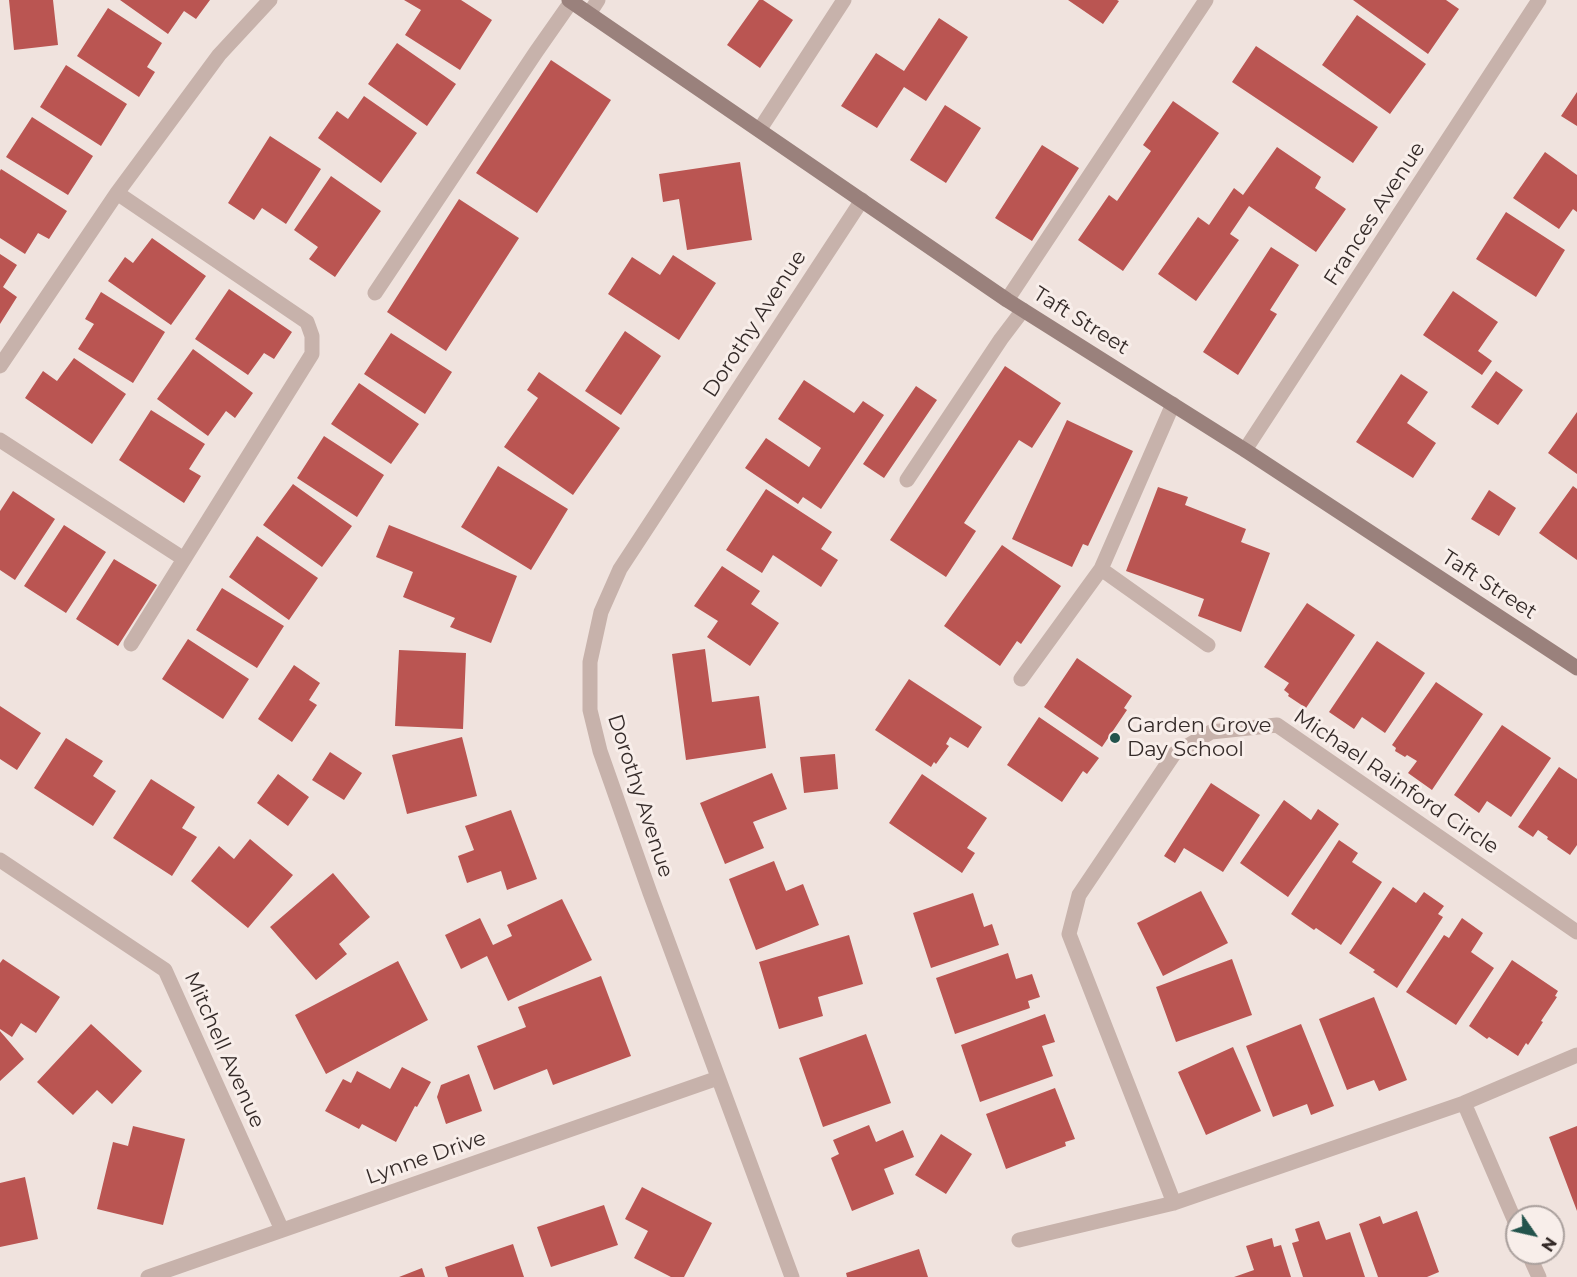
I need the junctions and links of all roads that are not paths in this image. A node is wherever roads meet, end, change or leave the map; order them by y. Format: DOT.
graph roads {
  1 [pos="270,0"];
  2 [pos="598,0"];
  3 [pos="844,0"];
  4 [pos="1206,0"];
  5 [pos="1539,0"];
  6 [pos="570,1"];
  7 [pos="589,14"];
  8 [pos="760,129"];
  9 [pos="117,193"];
  10 [pos="862,200"];
  11 [pos="375,293"];
  12 [pos="1007,300"];
  13 [pos="1023,310"];
  14 [pos="0,366"];
  15 [pos="1173,404"];
  16 [pos="0,440"];
  17 [pos="1245,450"];
  18 [pos="907,480"];
  19 [pos="184,559"];
  20 [pos="1101,569"];
  21 [pos="131,644"];
  22 [pos="1208,645"];
  23 [pos="1577,668"];
  24 [pos="1021,679"];
  25 [pos="0,860"];
  26 [pos="1577,932"];
  27 [pos="1577,1055"];
  28 [pos="718,1077"];
  29 [pos="1464,1103"];
  30 [pos="1174,1203"];
  31 [pos="1508,1205"];
  32 [pos="282,1230"];
  33 [pos="1019,1240"];
  34 [pos="148,1277"];
  35 [pos="792,1277"];
  1 -- 9 [label="street"];
  2 -- 7 [label="street"];
  3 -- 8 [label="street"];
  4 -- 12 [label="street"];
  5 -- 17 [label="street, Frances Avenue"];
  6 -- 7 [label="street, Taft Street"];
  6 -- 11 [label="street"];
  7 -- 8 [label="street, Taft Street"];
  8 -- 10 [label="street, Taft Street"];
  9 -- 14 [label="street"];
  9 -- 19 [label="street"];
  10 -- 12 [label="street, Taft Street"];
  10 -- 28 [label="street, Dorothy Avenue"];
  12 -- 13 [label="street, Taft Street"];
  13 -- 15 [label="street, Taft Street"];
  13 -- 18 [label="street"];
  15 -- 17 [label="street, Taft Street"];
  15 -- 20 [label="street"];
  16 -- 19 [label="street"];
  17 -- 23 [label="street, Taft Street"];
  19 -- 21 [label="street"];
  20 -- 22 [label="street"];
  20 -- 24 [label="street"];
  25 -- 32 [label="street, Mitchell Avenue"];
  26 -- 30 [label="street, Michael Rainford Circle"];
  27 -- 29 [label="street"];
  28 -- 32 [label="street, Lynne Drive"];
  28 -- 35 [label="street, Dorothy Avenue"];
  29 -- 30 [label="street"];
  29 -- 31 [label="street"];
  30 -- 33 [label="street"];
  32 -- 34 [label="street, Lynne Drive"];
}
